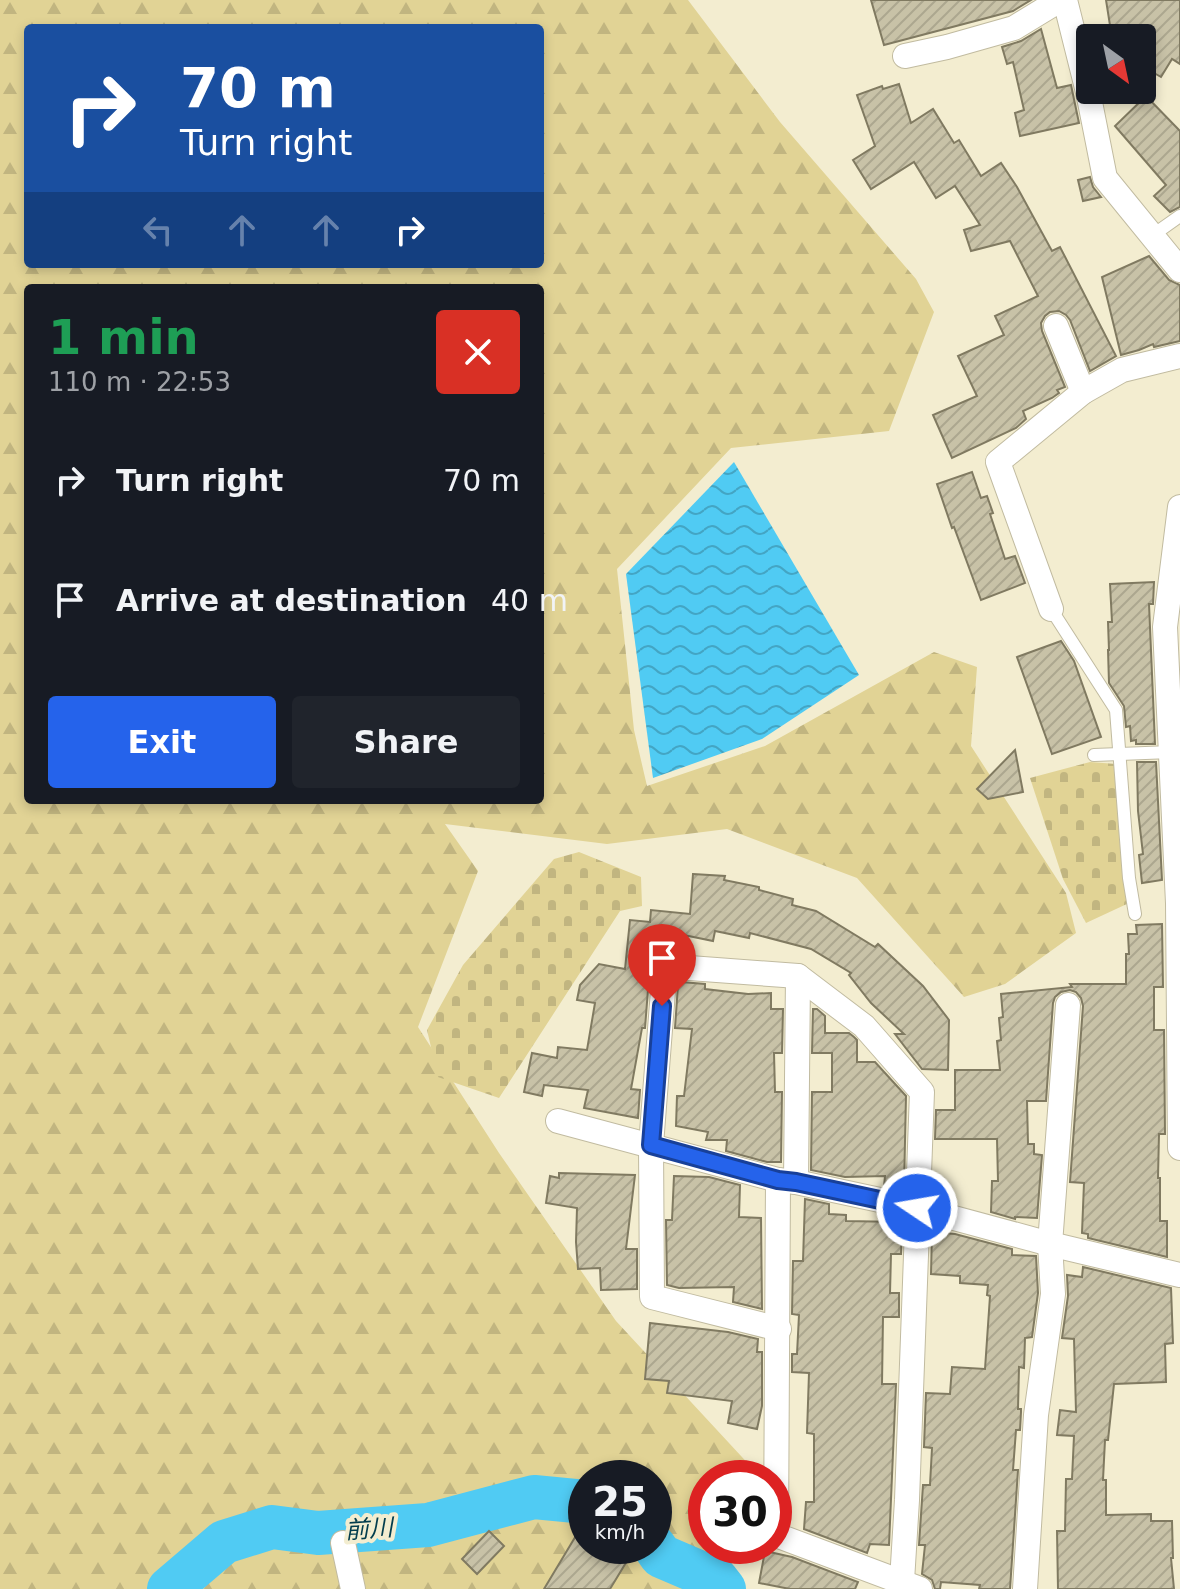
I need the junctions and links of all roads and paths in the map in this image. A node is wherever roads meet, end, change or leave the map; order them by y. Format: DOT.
graph roads {
  1 [pos="1062,0"];
  2 [pos="905,56"];
  3 [pos="1180,216"];
  4 [pos="1153,235"];
  5 [pos="1180,270"];
  6 [pos="1056,326"];
  7 [pos="1180,356"];
  8 [pos="1083,392"];
  9 [pos="1180,507"];
  10 [pos="1051,609"];
  11 [pos="1171,752"];
  12 [pos="1094,755"];
  13 [pos="1119,755"];
  14 [pos="1178,844"];
  15 [pos="1135,914"];
  16 [pos="798,976"];
  17 [pos="1068,1005"];
  18 [pos="558,1121"];
  19 [pos="651,1145"];
  20 [pos="1180,1148"];
  21 [pos="787,1181"];
  22 [pos="917,1208"];
  23 [pos="1050,1244"];
  24 [pos="1180,1275"];
  25 [pos="779,1329"];
  26 [pos="343,1543"];
  27 [pos="911,1585"];
  28 [pos="353,1589"];
  29 [pos="1025,1589"];
  1 -- 2 [label="street"];
  1 -- 4 [label="street"];
  3 -- 4 [label="lane"];
  4 -- 5 [label="street"];
  6 -- 8 [label="street"];
  7 -- 8 [label="street"];
  8 -- 10 [label="street"];
  9 -- 11 [label="street"];
  10 -- 13 [label="lane"];
  11 -- 13 [label="lane"];
  11 -- 14 [label="street"];
  12 -- 13 [label="lane"];
  13 -- 15 [label="lane"];
  14 -- 20 [label="street"];
  16 -- 19 [label="street"];
  16 -- 21 [label="street"];
  16 -- 22 [label="street"];
  17 -- 23 [label="street"];
  18 -- 19 [label="street"];
  19 -- 21 [label="street"];
  19 -- 25 [label="street"];
  21 -- 22 [label="street"];
  21 -- 25 [label="street"];
  22 -- 23 [label="street"];
  22 -- 27 [label="street"];
  23 -- 24 [label="street"];
  23 -- 29 [label="street"];
  25 -- 27 [label="street"];
  26 -- 28 [label="street"];
}
